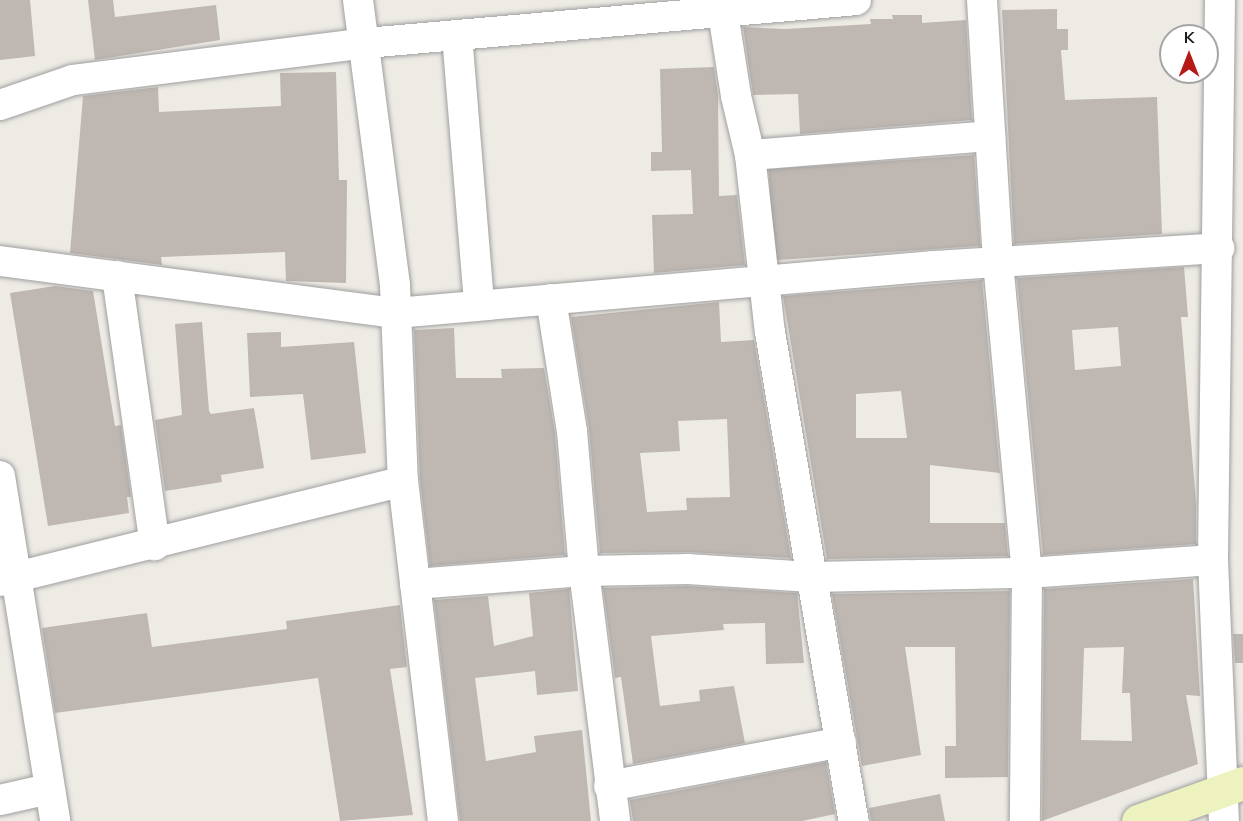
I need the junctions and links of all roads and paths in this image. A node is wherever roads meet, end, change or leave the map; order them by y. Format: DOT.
graph roads {
  1 [pos="357,0"];
  2 [pos="856,0"];
  3 [pos="982,0"];
  4 [pos="1220,0"];
  5 [pos="723,5"];
  6 [pos="457,34"];
  7 [pos="366,43"];
  8 [pos="0,105"];
  9 [pos="990,136"];
  10 [pos="750,155"];
  11 [pos="1218,248"];
  12 [pos="0,261"];
  13 [pos="998,262"];
  14 [pos="117,276"];
  15 [pos="762,282"];
  16 [pos="551,299"];
  17 [pos="479,305"];
  18 [pos="396,313"];
  19 [pos="0,476"];
  20 [pos="403,481"];
  21 [pos="155,544"];
  22 [pos="1213,560"];
  23 [pos="584,571"];
  24 [pos="1027,573"];
  25 [pos="811,577"];
  26 [pos="8,579"];
  27 [pos="415,584"];
  28 [pos="841,742"];
  29 [pos="609,786"];
  30 [pos="49,789"];
  31 [pos="1230,798"];
  32 [pos="0,800"];
  33 [pos="55,821"];
  34 [pos="443,821"];
  35 [pos="615,821"];
  36 [pos="854,821"];
  37 [pos="1025,821"];
  38 [pos="1138,821"];
  1 -- 7 [label="street"];
  2 -- 5 [label="street"];
  3 -- 9 [label="street"];
  4 -- 11 [label="street"];
  5 -- 6 [label="street"];
  5 -- 10 [label="street"];
  6 -- 7 [label="street"];
  6 -- 17 [label="street"];
  7 -- 8 [label="street"];
  7 -- 18 [label="street"];
  9 -- 10 [label="street"];
  9 -- 13 [label="street"];
  10 -- 15 [label="street"];
  11 -- 13 [label="street"];
  11 -- 22 [label="street"];
  12 -- 14 [label="street"];
  13 -- 15 [label="street"];
  13 -- 24 [label="street"];
  14 -- 18 [label="street"];
  14 -- 21 [label="street"];
  15 -- 16 [label="street"];
  15 -- 25 [label="street"];
  16 -- 17 [label="street"];
  16 -- 23 [label="street"];
  17 -- 18 [label="street"];
  18 -- 20 [label="street"];
  19 -- 26 [label="street"];
  20 -- 21 [label="street"];
  20 -- 27 [label="street"];
  21 -- 26 [label="street"];
  22 -- 24 [label="street"];
  22 -- 31 [label="street"];
  23 -- 25 [label="street"];
  23 -- 27 [label="street"];
  23 -- 29 [label="street"];
  24 -- 25 [label="street"];
  24 -- 37 [label="street"];
  25 -- 28 [label="street"];
  26 -- 30 [label="street"];
  27 -- 34 [label="street"];
  28 -- 29 [label="street"];
  28 -- 36 [label="street"];
  29 -- 35 [label="street"];
  30 -- 32 [label="street"];
  30 -- 33 [label="street"];
  31 -- 38 [label="street"];
}
